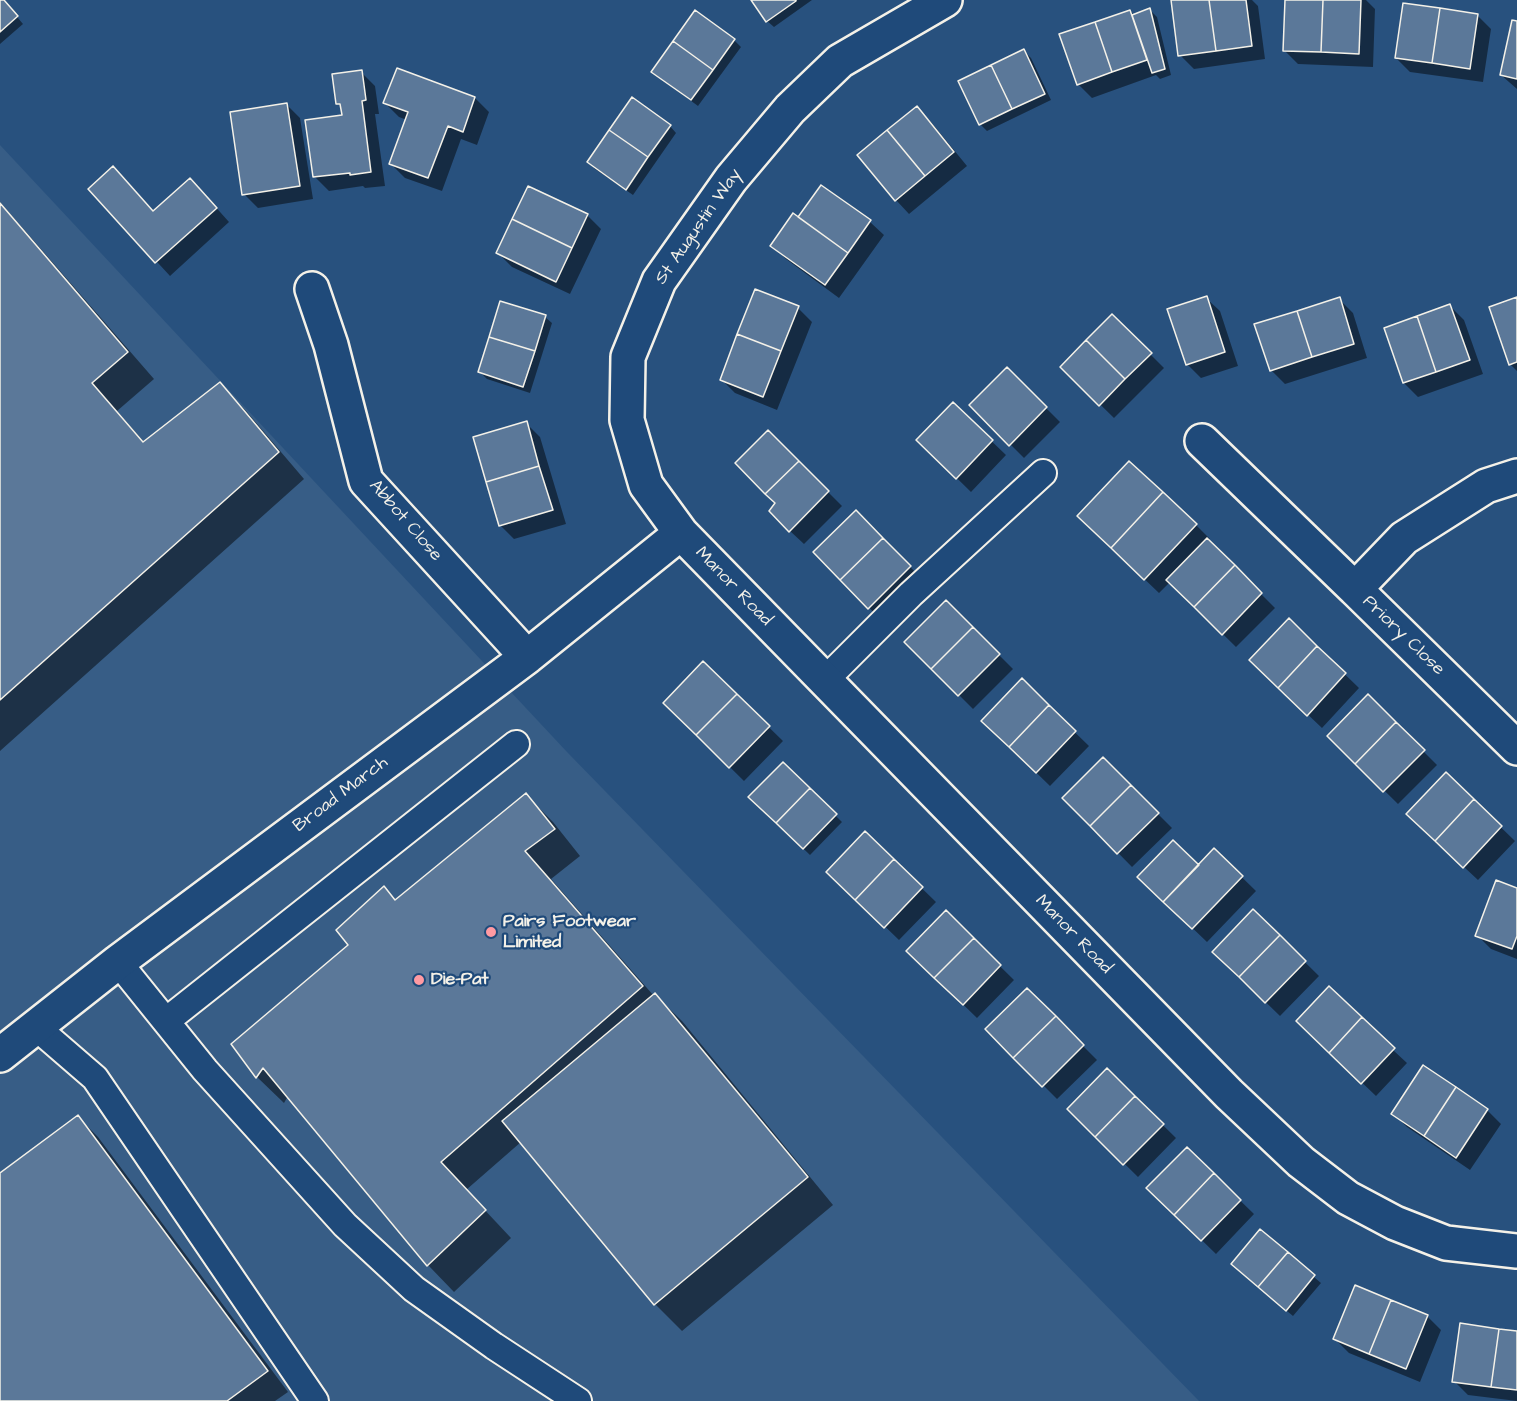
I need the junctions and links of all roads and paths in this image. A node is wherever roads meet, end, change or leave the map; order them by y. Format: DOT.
graph roads {
  1 [pos="945,0"];
  2 [pos="312,289"];
  3 [pos="1202,441"];
  4 [pos="1043,473"];
  5 [pos="1517,476"];
  6 [pos="681,533"];
  7 [pos="1355,589"];
  8 [pos="527,657"];
  9 [pos="824,681"];
  10 [pos="516,744"];
  11 [pos="1517,748"];
  12 [pos="118,962"];
  13 [pos="166,1021"];
  14 [pos="36,1027"];
  15 [pos="0,1055"];
  16 [pos="1517,1251"];
  17 [pos="315,1401"];
  18 [pos="578,1401"];
  1 -- 6 [label="street, St Augustin Way"];
  2 -- 8 [label="street, Abbot Close"];
  3 -- 7 [label="street"];
  4 -- 9 [label="lane"];
  5 -- 7 [label="street, Priory Close"];
  6 -- 8 [label="street, Broad March"];
  6 -- 9 [label="street, Manor Road"];
  7 -- 11 [label="street, Priory Close"];
  8 -- 12 [label="street, Broad March"];
  9 -- 16 [label="street, Manor Road"];
  10 -- 13 [label="lane"];
  12 -- 13 [label="lane"];
  12 -- 14 [label="street, Broad March"];
  13 -- 18 [label="lane"];
  14 -- 15 [label="street, Broad March"];
  14 -- 17 [label="lane"];
}
